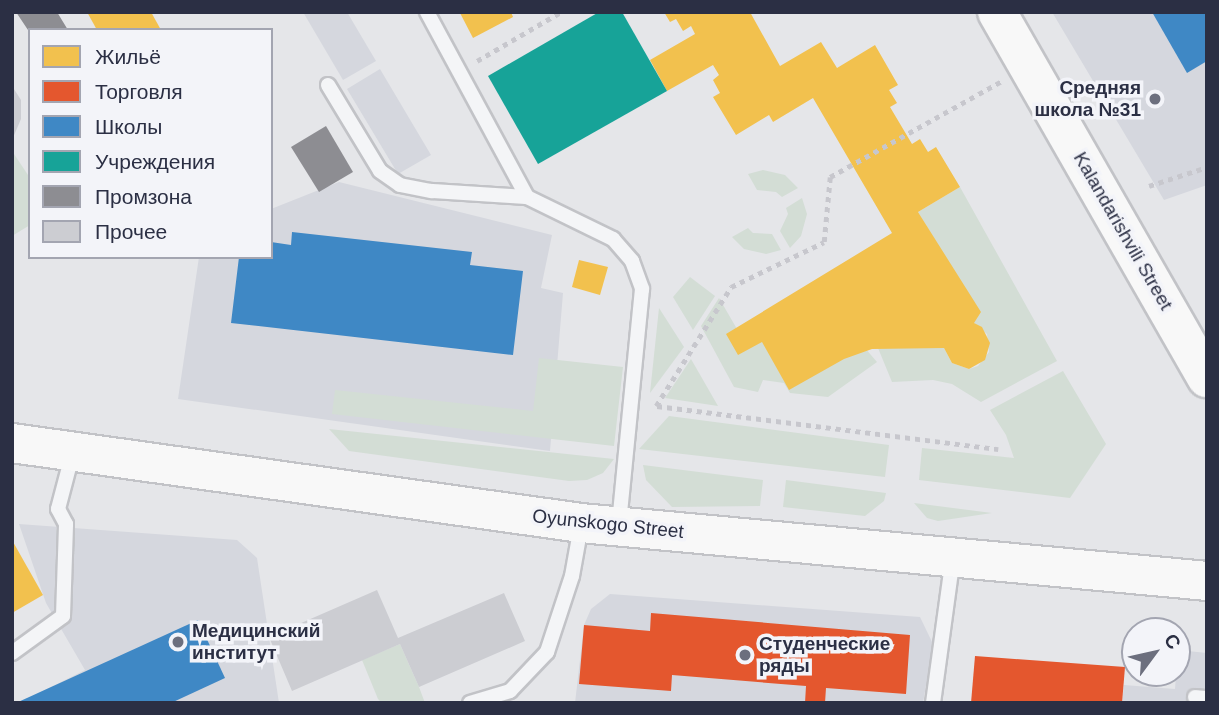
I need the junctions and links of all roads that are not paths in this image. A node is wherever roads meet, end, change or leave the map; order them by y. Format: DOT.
graph roads {
  1 [pos="427,12"];
  2 [pos="997,12"];
  3 [pos="328,85"];
  4 [pos="527,197"];
  5 [pos="1207,378"];
  6 [pos="12,443"];
  7 [pos="74,451"];
  8 [pos="600,525"];
  9 [pos="953,556"];
  10 [pos="1207,582"];
  11 [pos="12,653"];
  12 [pos="470,703"];
  13 [pos="933,703"];
  1 -- 4 [label="lane"];
  2 -- 5 [label="main road, Kalandarishvili Street"];
  3 -- 4 [label="lane"];
  4 -- 8 [label="lane"];
  6 -- 7 [label="main road, Oyunskogo Street"];
  7 -- 8 [label="main road, Oyunskogo Street"];
  7 -- 11 [label="lane"];
  8 -- 9 [label="main road, Oyunskogo Street"];
  8 -- 12 [label="lane"];
  9 -- 10 [label="main road, Oyunskogo Street"];
  9 -- 13 [label="lane"];
}
